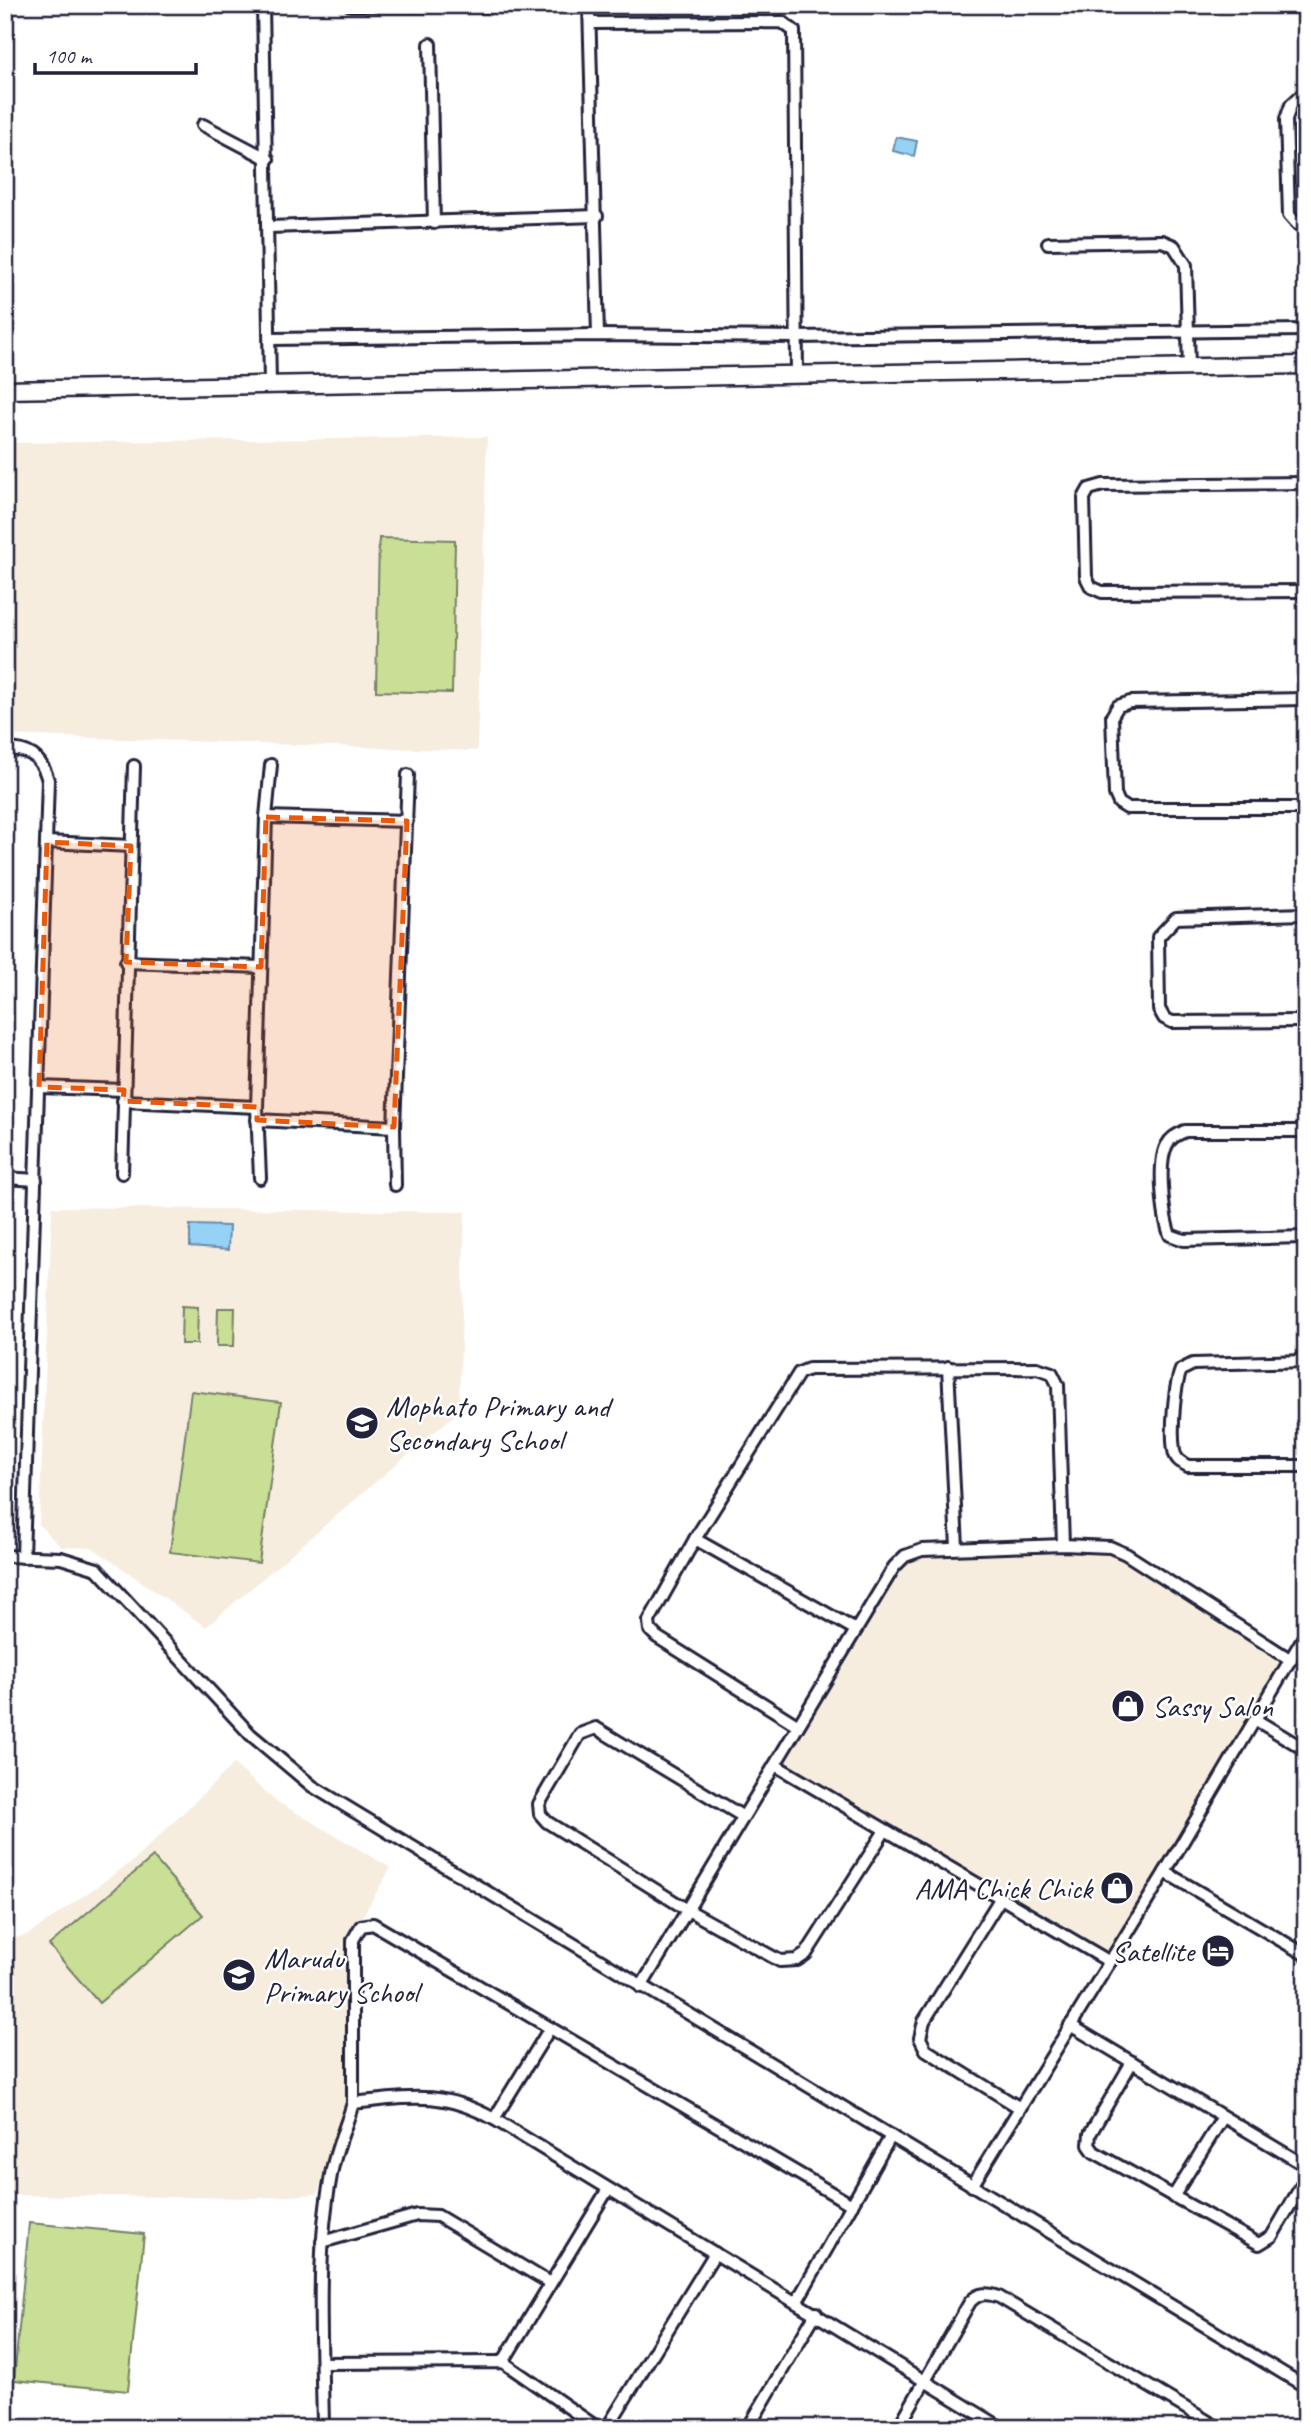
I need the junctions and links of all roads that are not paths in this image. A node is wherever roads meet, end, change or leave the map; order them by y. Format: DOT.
graph roads {
  1 [pos="263,5"];
  2 [pos="350,5"];
  3 [pos="589,6"];
  4 [pos="592,23"];
  5 [pos="430,44"];
  6 [pos="1306,91"];
  7 [pos="203,125"];
  8 [pos="268,159"];
  9 [pos="597,216"];
  10 [pos="434,223"];
  11 [pos="269,227"];
  12 [pos="1306,228"];
  13 [pos="1048,243"];
  14 [pos="1306,330"];
  15 [pos="1188,331"];
  16 [pos="598,335"];
  17 [pos="795,337"];
  18 [pos="270,339"];
  19 [pos="1306,365"];
  20 [pos="1189,368"];
  21 [pos="797,375"];
  22 [pos="270,384"];
  23 [pos="5,390"];
  24 [pos="1306,483"];
  25 [pos="1306,591"];
  26 [pos="1306,699"];
  27 [pos="5,749"];
  28 [pos="134,765"];
  29 [pos="271,765"];
  30 [pos="408,775"];
  31 [pos="1306,808"];
  32 [pos="266,817"];
  33 [pos="407,821"];
  34 [pos="47,842"];
  35 [pos="131,846"];
  36 [pos="1306,914"];
  37 [pos="126,962"];
  38 [pos="261,967"];
  39 [pos="1306,1021"];
  40 [pos="39,1087"];
  41 [pos="123,1095"];
  42 [pos="257,1107"];
  43 [pos="257,1120"];
  44 [pos="394,1127"];
  45 [pos="1306,1131"];
  46 [pos="122,1172"];
  47 [pos="5,1178"];
  48 [pos="260,1178"];
  49 [pos="36,1180"];
  50 [pos="396,1185"];
  51 [pos="1306,1237"];
  52 [pos="1306,1361"];
  53 [pos="947,1367"];
  54 [pos="1306,1466"];
  55 [pos="695,1539"];
  56 [pos="1063,1545"];
  57 [pos="957,1547"];
  58 [pos="5,1556"];
  59 [pos="23,1556"];
  60 [pos="856,1630"];
  61 [pos="1306,1633"];
  62 [pos="1291,1660"];
  63 [pos="1255,1720"];
  64 [pos="797,1726"];
  65 [pos="1306,1750"];
  66 [pos="775,1765"];
  67 [pos="742,1815"];
  68 [pos="884,1832"];
  69 [pos="1165,1872"];
  70 [pos="1000,1899"];
  71 [pos="686,1909"];
  72 [pos="1306,1955"];
  73 [pos="1110,1962"];
  74 [pos="641,1987"];
  75 [pos="1070,2025"];
  76 [pos="550,2028"];
  77 [pos="1132,2062"];
  78 [pos="353,2103"];
  79 [pos="1020,2108"];
  80 [pos="1223,2117"];
  81 [pos="494,2119"];
  82 [pos="891,2136"];
  83 [pos="1306,2166"];
  84 [pos="1306,2178"];
  85 [pos="972,2186"];
  86 [pos="608,2189"];
  87 [pos="1173,2197"];
  88 [pos="852,2205"];
  89 [pos="322,2242"];
  90 [pos="715,2253"];
  91 [pos="550,2283"];
  92 [pos="797,2301"];
  93 [pos="816,2313"];
  94 [pos="503,2362"];
  95 [pos="322,2363"];
  96 [pos="925,2380"];
  97 [pos="1306,2387"];
  98 [pos="323,2428"];
  99 [pos="598,2428"];
  100 [pos="607,2428"];
  101 [pos="748,2428"];
  102 [pos="898,2428"];
  103 [pos="1002,2428"];
  104 [pos="1219,2428"];
  1 -- 8 [label="street"];
  2 -- 3 [label="street"];
  3 -- 4 [label="street"];
  4 -- 9 [label="street"];
  4 -- 17 [label="street"];
  5 -- 10 [label="street"];
  6 -- 12 [label="street"];
  7 -- 8 [label="street"];
  8 -- 11 [label="street"];
  9 -- 10 [label="street"];
  9 -- 16 [label="street"];
  10 -- 11 [label="street"];
  11 -- 18 [label="street"];
  13 -- 15 [label="street"];
  14 -- 15 [label="street"];
  15 -- 17 [label="street"];
  15 -- 20 [label="street"];
  16 -- 17 [label="street"];
  16 -- 18 [label="street"];
  17 -- 21 [label="street"];
  18 -- 22 [label="street"];
  19 -- 20 [label="street"];
  20 -- 21 [label="street"];
  21 -- 22 [label="street"];
  22 -- 23 [label="street"];
  24 -- 25 [label="street"];
  26 -- 31 [label="street"];
  27 -- 34 [label="street"];
  28 -- 35 [label="street"];
  29 -- 32 [label="street"];
  30 -- 33 [label="street"];
  32 -- 33 [label="street"];
  32 -- 38 [label="street"];
  33 -- 44 [label="street"];
  34 -- 35 [label="street"];
  34 -- 40 [label="street"];
  35 -- 37 [label="street"];
  36 -- 39 [label="street"];
  37 -- 38 [label="street"];
  37 -- 41 [label="street"];
  38 -- 42 [label="street"];
  40 -- 41 [label="street"];
  40 -- 49 [label="street"];
  41 -- 42 [label="street"];
  41 -- 46 [label="street"];
  42 -- 43 [label="street"];
  43 -- 44 [label="street"];
  43 -- 48 [label="street"];
  44 -- 50 [label="street"];
  45 -- 51 [label="street"];
  47 -- 49 [label="street"];
  49 -- 59 [label="street"];
  52 -- 54 [label="street"];
  53 -- 55 [label="street"];
  53 -- 56 [label="street"];
  53 -- 57 [label="street"];
  55 -- 60 [label="street"];
  55 -- 64 [label="street"];
  56 -- 57 [label="street"];
  56 -- 62 [label="street"];
  57 -- 60 [label="street"];
  58 -- 59 [label="street"];
  59 -- 74 [label="street"];
  60 -- 64 [label="street"];
  61 -- 62 [label="street"];
  62 -- 63 [label="street"];
  63 -- 65 [label="street"];
  63 -- 69 [label="street"];
  64 -- 66 [label="street"];
  66 -- 67 [label="street"];
  66 -- 68 [label="street"];
  67 -- 71 [label="street"];
  67 -- 71 [label="street"];
  68 -- 70 [label="street"];
  68 -- 71 [label="street"];
  69 -- 72 [label="street"];
  69 -- 73 [label="street"];
  70 -- 73 [label="street"];
  70 -- 79 [label="street"];
  71 -- 74 [label="street"];
  73 -- 75 [label="street"];
  74 -- 82 [label="street"];
  75 -- 77 [label="street"];
  75 -- 79 [label="street"];
  76 -- 78 [label="street"];
  76 -- 81 [label="street"];
  76 -- 88 [label="street"];
  77 -- 80 [label="street"];
  77 -- 87 [label="street"];
  78 -- 81 [label="street"];
  78 -- 89 [label="street"];
  79 -- 85 [label="street"];
  80 -- 83 [label="street"];
  80 -- 87 [label="street"];
  81 -- 86 [label="street"];
  82 -- 85 [label="street"];
  82 -- 88 [label="street"];
  84 -- 87 [label="street"];
  85 -- 97 [label="street"];
  86 -- 90 [label="street"];
  86 -- 91 [label="street"];
  88 -- 92 [label="street"];
  89 -- 91 [label="street"];
  89 -- 95 [label="street"];
  90 -- 92 [label="street"];
  90 -- 100 [label="street"];
  91 -- 94 [label="street"];
  92 -- 93 [label="street"];
  93 -- 96 [label="street"];
  93 -- 101 [label="street"];
  94 -- 95 [label="street"];
  94 -- 99 [label="street"];
  95 -- 98 [label="street"];
  96 -- 102 [label="street"];
  96 -- 103 [label="street"];
  96 -- 104 [label="street"];
}
